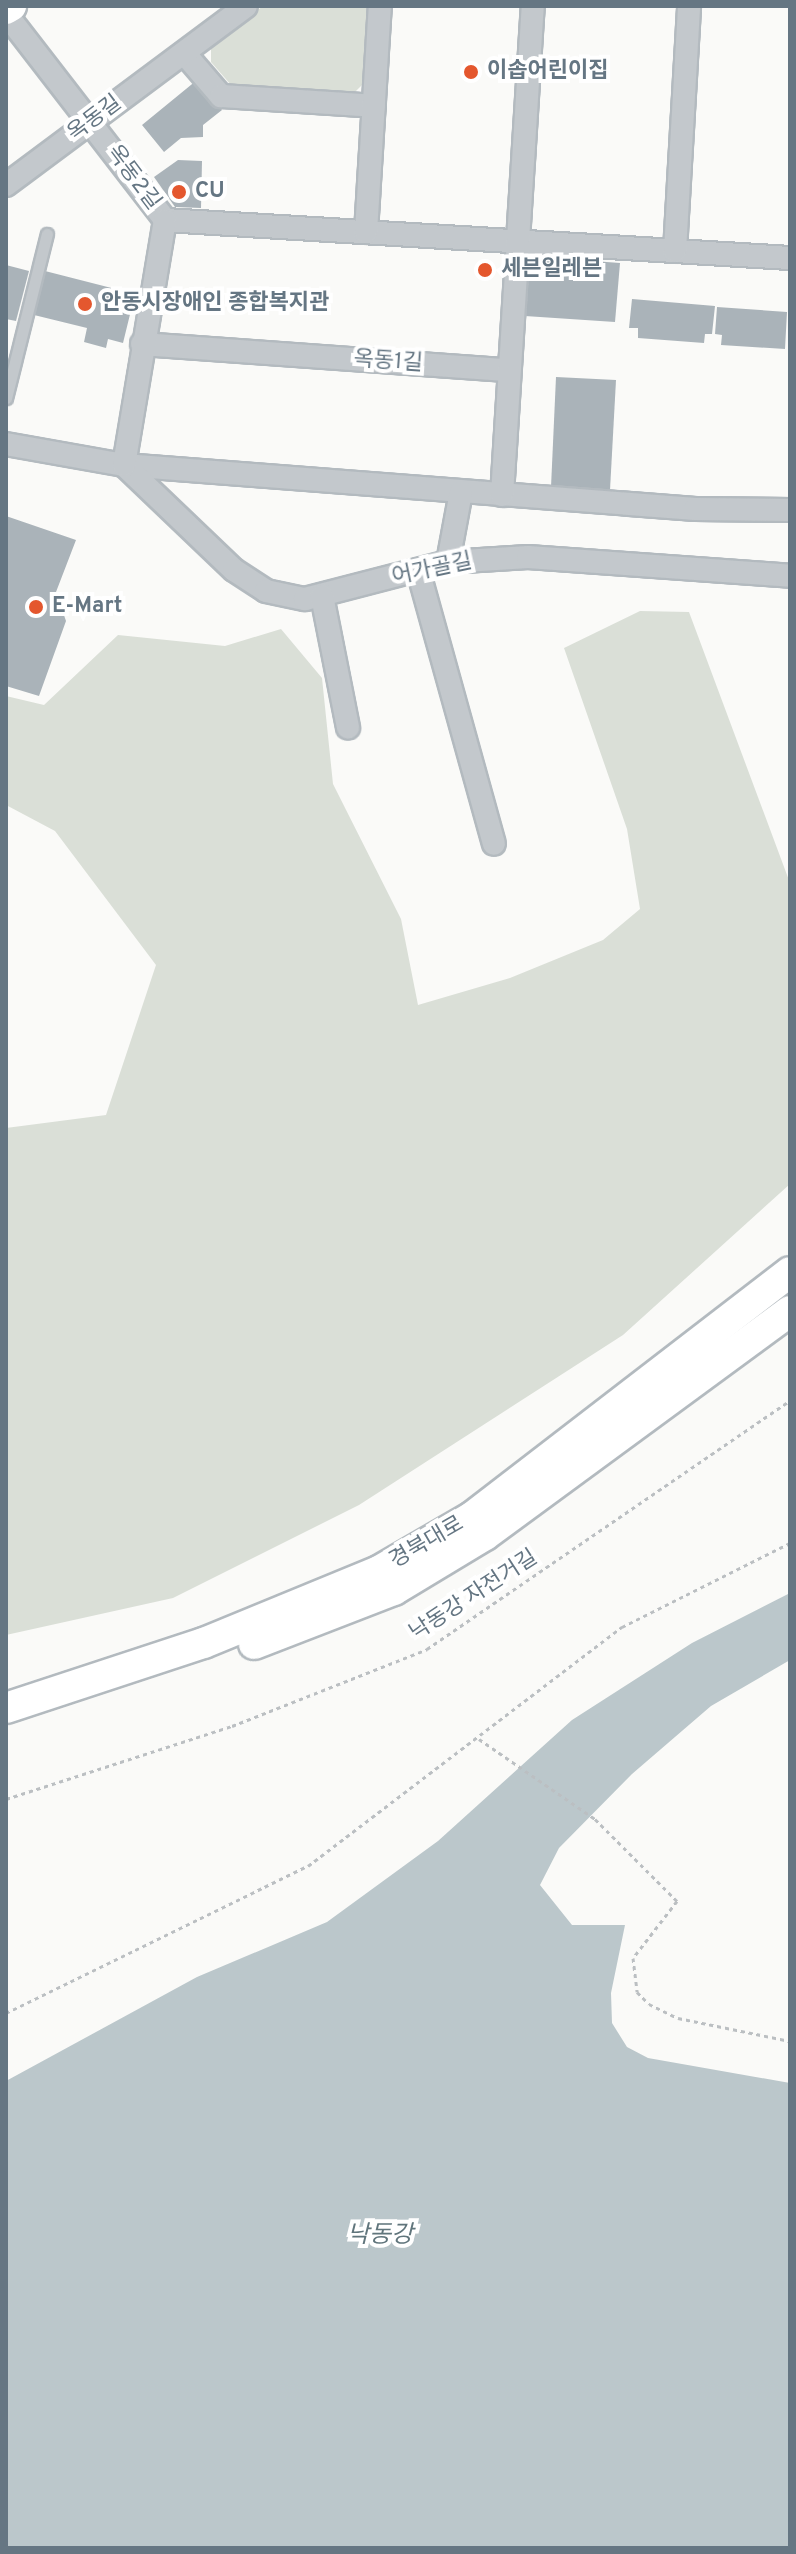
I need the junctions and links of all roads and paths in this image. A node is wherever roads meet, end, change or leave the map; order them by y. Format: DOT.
graph roads {
  1 [pos="246,6"];
  2 [pos="380,6"];
  3 [pos="533,6"];
  4 [pos="689,6"];
  5 [pos="8,10"];
  6 [pos="184,53"];
  7 [pos="374,106"];
  8 [pos="91,123"];
  9 [pos="6,185"];
  10 [pos="165,220"];
  11 [pos="366,232"];
  12 [pos="47,234"];
  13 [pos="518,242"];
  14 [pos="675,251"];
  15 [pos="790,258"];
  16 [pos="6,339"];
  17 [pos="20,343"];
  18 [pos="142,344"];
  19 [pos="509,370"];
  20 [pos="6,398"];
  21 [pos="6,444"];
  22 [pos="124,465"];
  23 [pos="461,492"];
  24 [pos="502,495"];
  25 [pos="790,510"];
  26 [pos="448,562"];
  27 [pos="418,570"];
  28 [pos="790,576"];
  29 [pos="322,596"];
  30 [pos="348,727"];
  31 [pos="494,844"];
  32 [pos="790,1272"];
  33 [pos="790,1311"];
  34 [pos="790,1400"];
  35 [pos="790,1543"];
  36 [pos="6,1708"];
  37 [pos="6,1728"];
  38 [pos="477,1738"];
  39 [pos="6,1799"];
  40 [pos="6,2013"];
  41 [pos="790,2041"];
  1 -- 6 [label="street, 옥동길"];
  2 -- 7 [label="street"];
  3 -- 13 [label="street"];
  4 -- 14 [label="street"];
  5 -- 8 [label="street, 옥동2길"];
  6 -- 7 [label="street"];
  6 -- 8 [label="street, 옥동길"];
  7 -- 11 [label="street"];
  8 -- 9 [label="street, 옥동길"];
  8 -- 10 [label="street, 옥동2길"];
  10 -- 11 [label="street, 옥동2길"];
  10 -- 18 [label="street"];
  11 -- 13 [label="street, 옥동2길"];
  12 -- 17 [label="lane"];
  13 -- 14 [label="street, 옥동2길"];
  13 -- 19 [label="street"];
  14 -- 15 [label="street, 옥동2길"];
  16 -- 17 [label="lane"];
  17 -- 20 [label="lane"];
  18 -- 19 [label="street, 옥동1길"];
  18 -- 22 [label="street"];
  19 -- 24 [label="street"];
  21 -- 22 [label="street"];
  22 -- 23 [label="street"];
  22 -- 29 [label="street, 어가골길"];
  23 -- 24 [label="street"];
  23 -- 26 [label="street"];
  24 -- 25 [label="street"];
  26 -- 27 [label="street, 어가골길"];
  26 -- 28 [label="street, 어가골길"];
  27 -- 29 [label="street, 어가골길"];
  27 -- 31 [label="street"];
  29 -- 30 [label="street"];
  32 -- 36 [label="street, 경북대로"];
  33 -- 37 [label="street, 경북대로"];
  34 -- 39 [label="path, 낙동강 자전거길"];
  35 -- 38 [label="path"];
  38 -- 40 [label="path"];
  38 -- 41 [label="path"];
}
